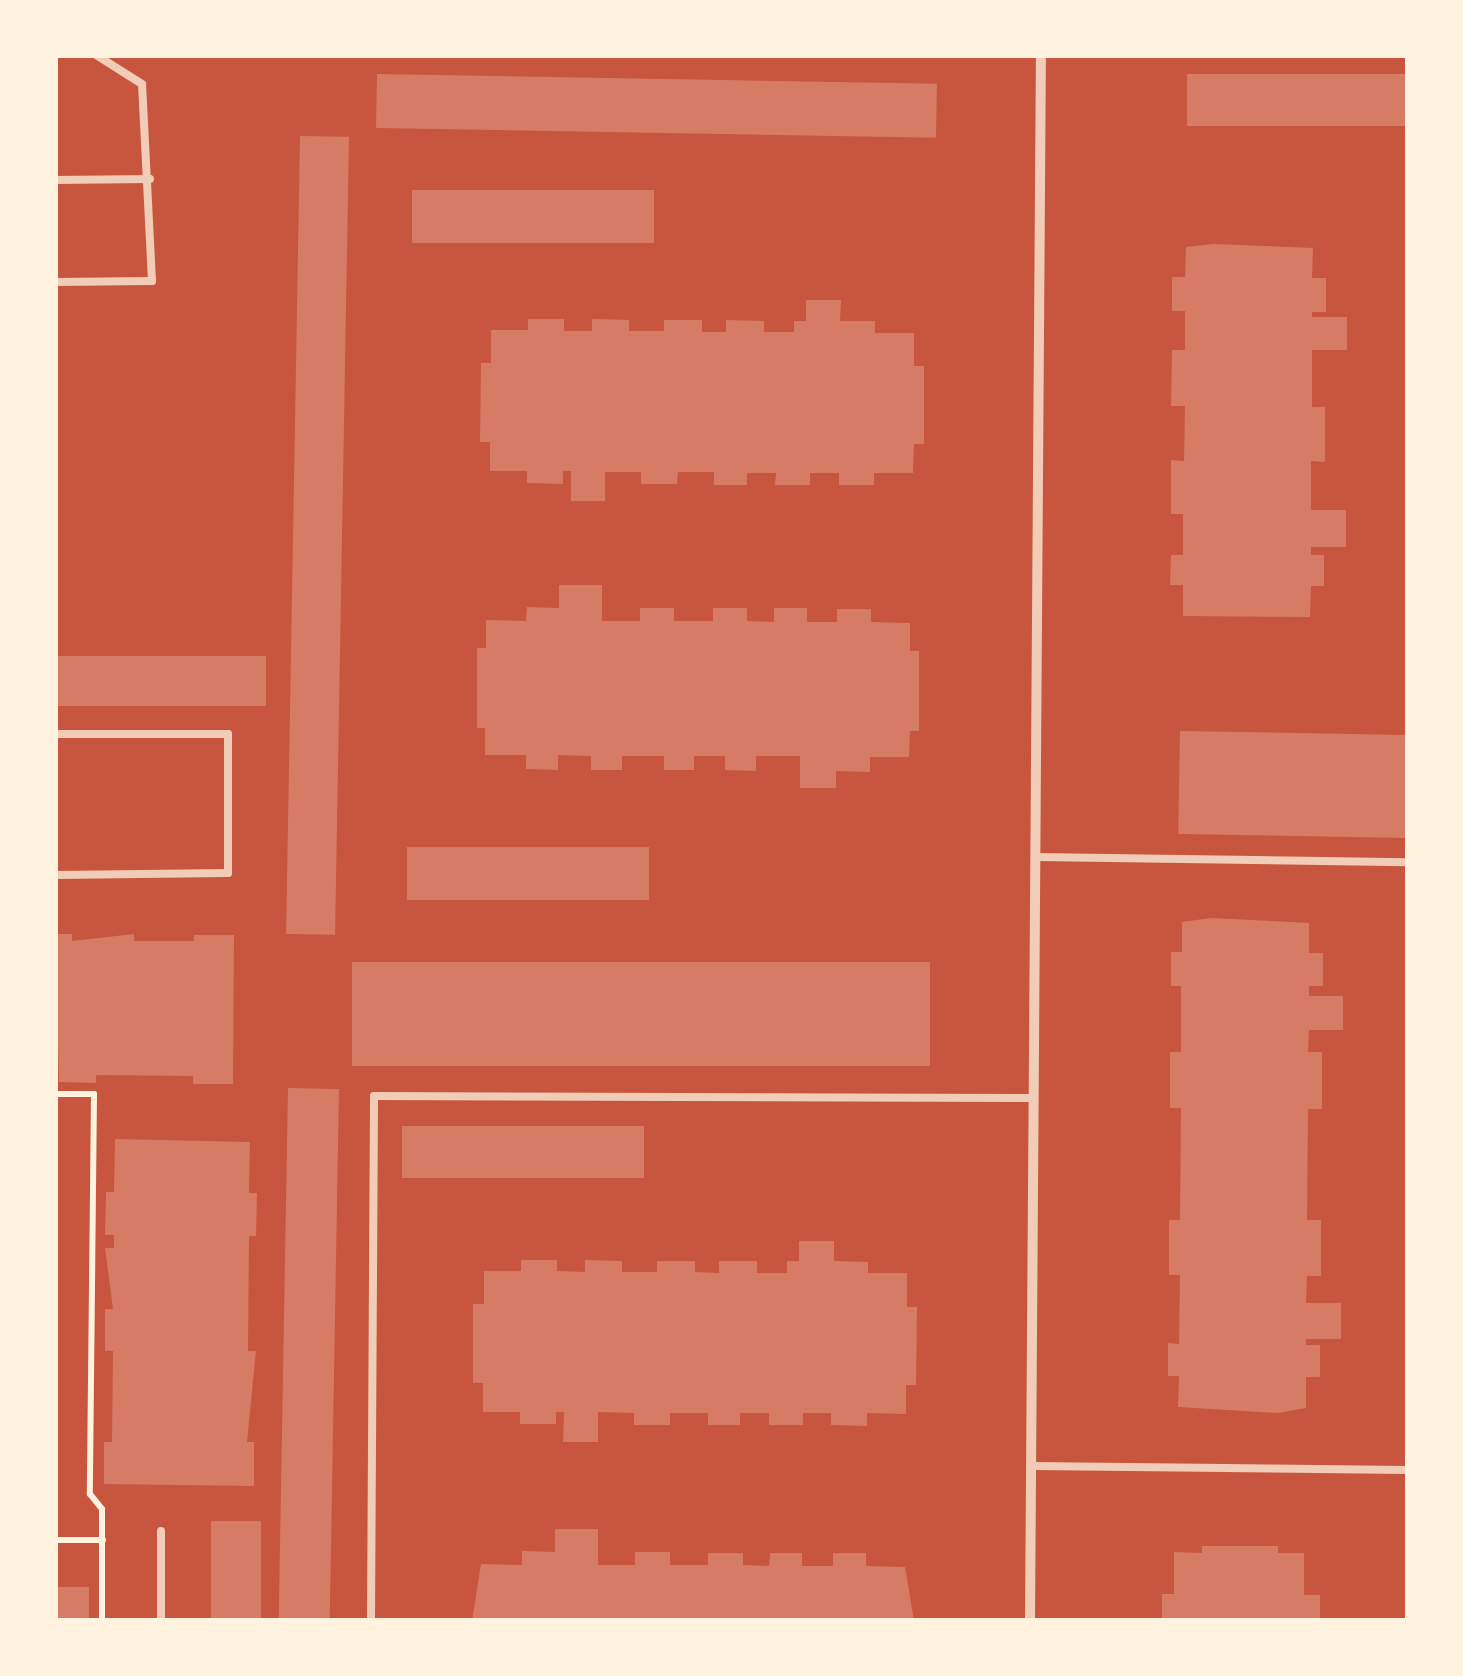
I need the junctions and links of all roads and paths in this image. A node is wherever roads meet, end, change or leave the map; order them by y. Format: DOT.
graph roads {
  1 [pos="96,55"];
  2 [pos="1041,55"];
  3 [pos="150,179"];
  4 [pos="55,180"];
  5 [pos="55,282"];
  6 [pos="55,734"];
  7 [pos="1036,857"];
  8 [pos="1408,862"];
  9 [pos="55,874"];
  10 [pos="55,1094"];
  11 [pos="1034,1098"];
  12 [pos="1032,1466"];
  13 [pos="1408,1470"];
  14 [pos="161,1531"];
  15 [pos="55,1540"];
  16 [pos="103,1540"];
  17 [pos="102,1621"];
  18 [pos="161,1621"];
  19 [pos="371,1621"];
  20 [pos="1030,1621"];
  1 -- 3 [label="lane"];
  2 -- 7 [label="street"];
  3 -- 4 [label="lane"];
  3 -- 5 [label="lane"];
  6 -- 9 [label="lane"];
  7 -- 8 [label="lane"];
  7 -- 11 [label="street"];
  10 -- 16 [label="path"];
  11 -- 12 [label="street"];
  11 -- 19 [label="lane"];
  12 -- 13 [label="lane"];
  12 -- 20 [label="street"];
  14 -- 18 [label="lane"];
  15 -- 16 [label="path"];
  16 -- 17 [label="path"];
}
